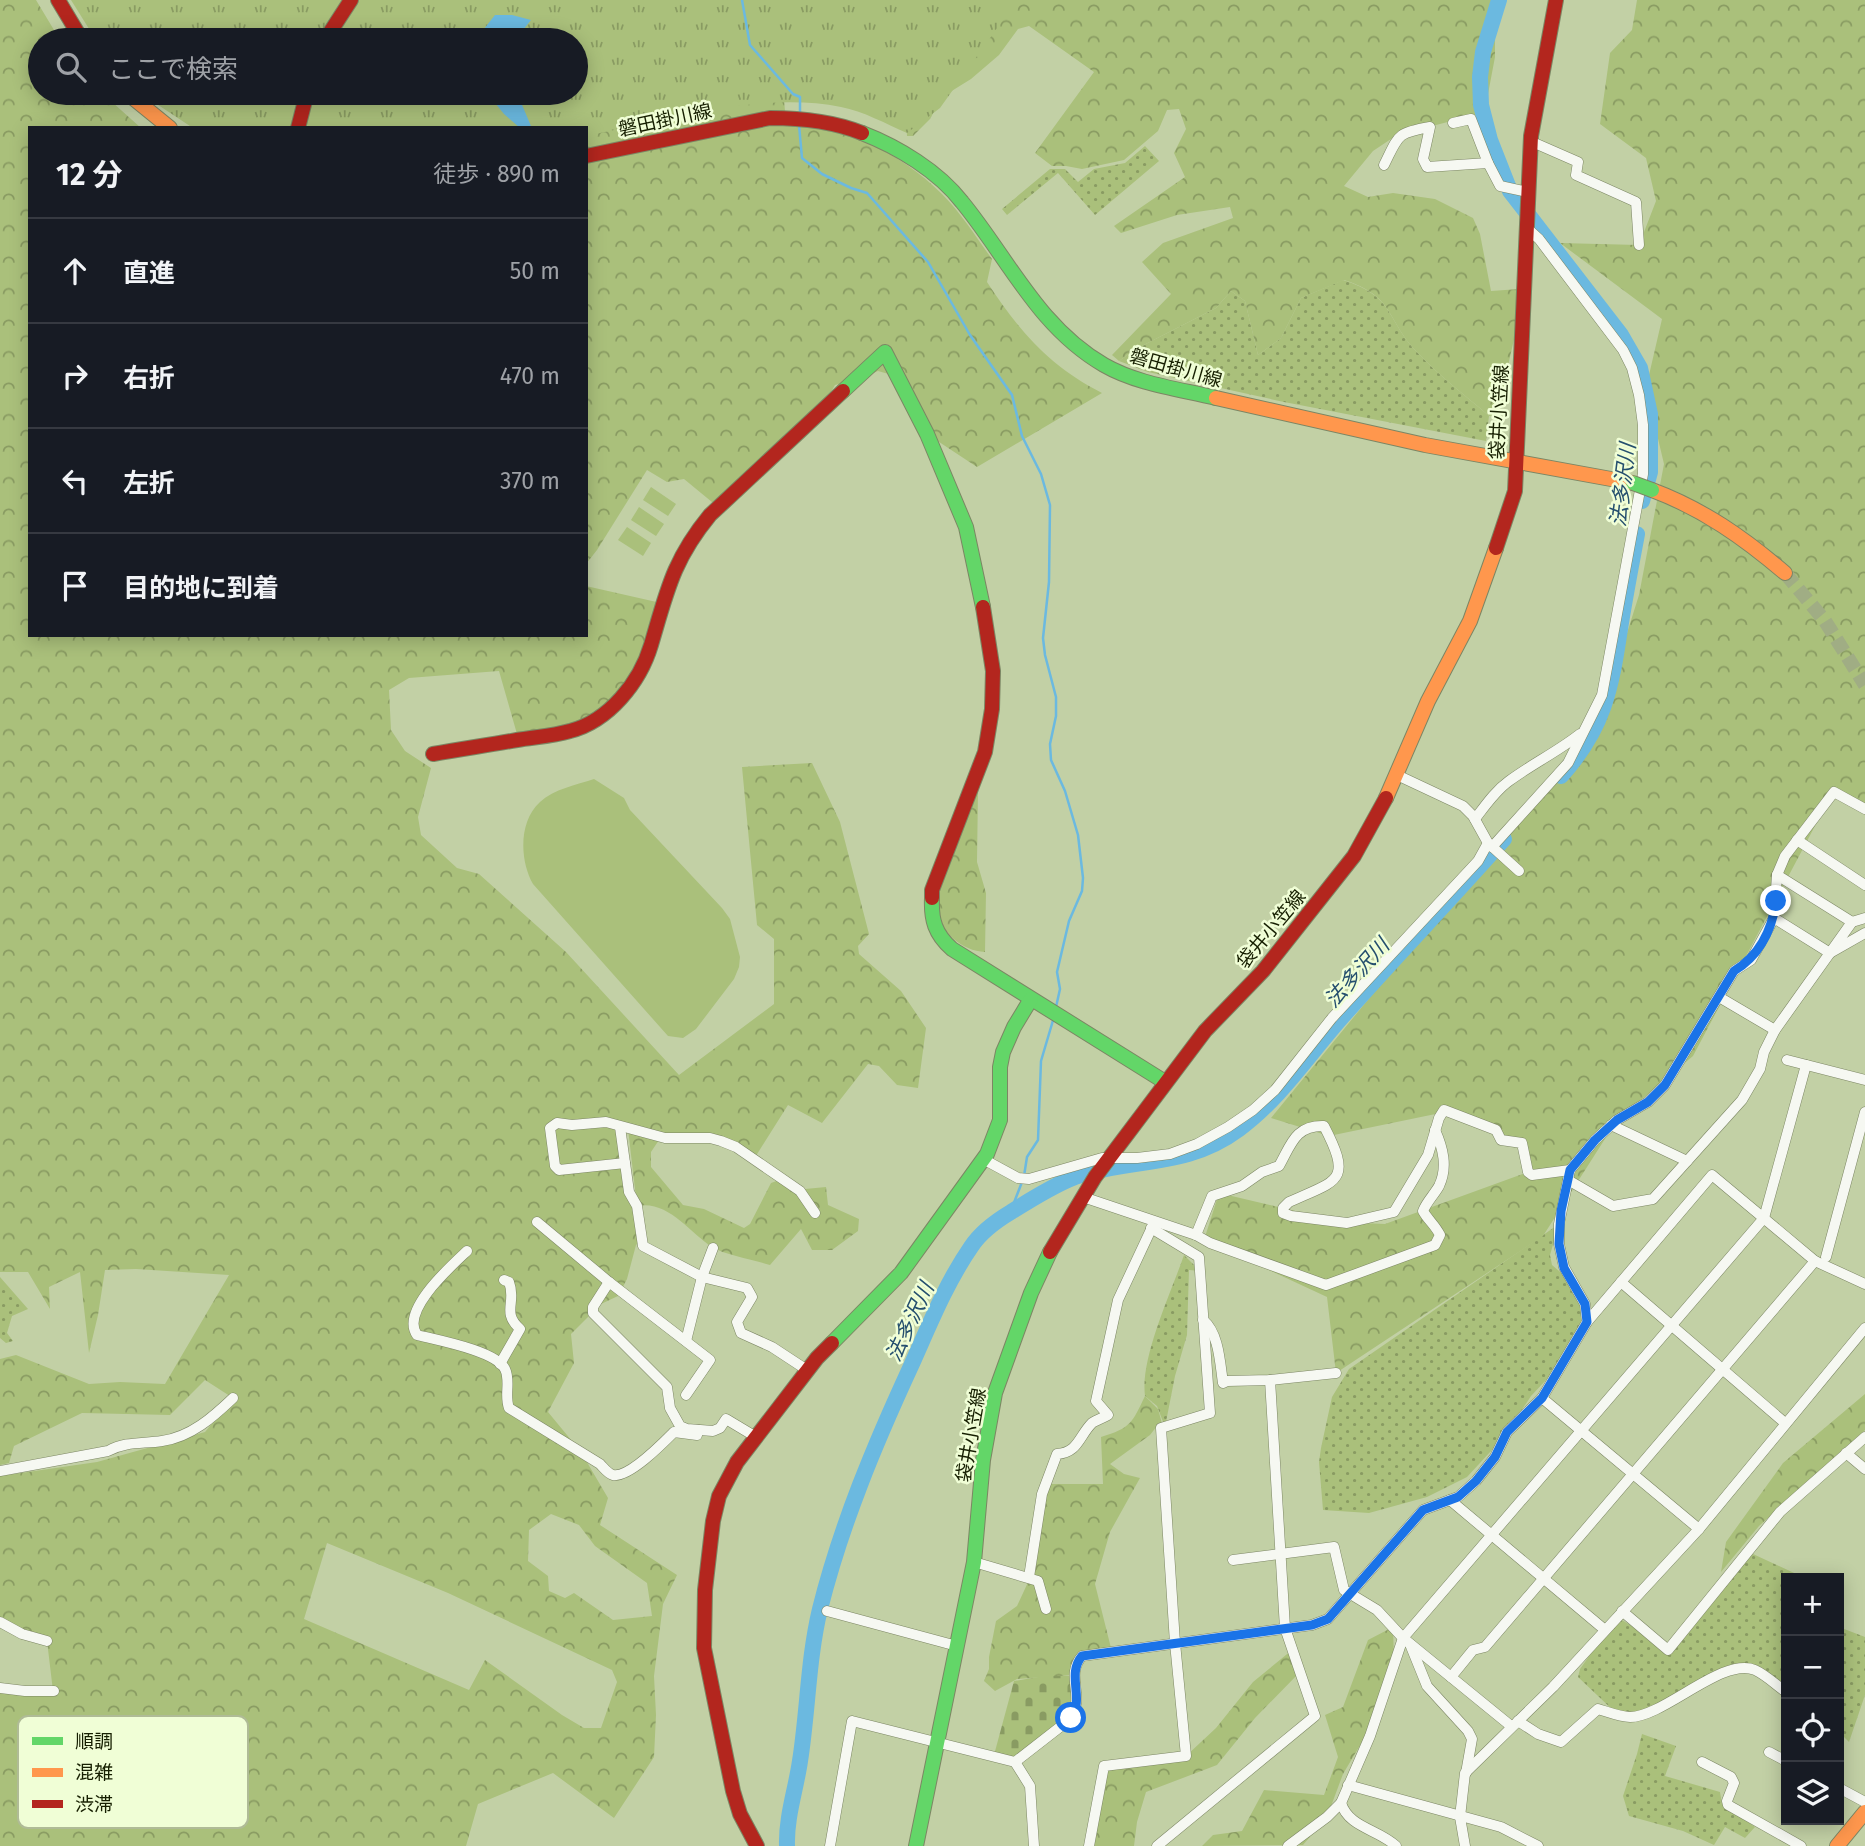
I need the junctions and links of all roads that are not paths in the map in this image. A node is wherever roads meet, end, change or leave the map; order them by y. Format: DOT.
graph roads {
  1 [pos="58,0"];
  2 [pos="351,0"];
  3 [pos="1556,0"];
  4 [pos="75,28"];
  5 [pos="332,28"];
  6 [pos="142,105"];
  7 [pos="304,105"];
  8 [pos="1453,123"];
  9 [pos="168,126"];
  10 [pos="299,126"];
  11 [pos="1530,141"];
  12 [pos="588,156"];
  13 [pos="1488,163"];
  14 [pos="1384,165"];
  15 [pos="1528,192"];
  16 [pos="1527,228"];
  17 [pos="1639,245"];
  18 [pos="1516,461"];
  19 [pos="1785,573"];
  20 [pos="1584,731"];
  21 [pos="433,754"];
  22 [pos="1545,760"];
  23 [pos="1564,767"];
  24 [pos="1397,775"];
  25 [pos="1865,808"];
  26 [pos="1475,819"];
  27 [pos="1797,840"];
  28 [pos="1490,845"];
  29 [pos="1519,871"];
  30 [pos="1777,875"];
  31 [pos="1865,885"];
  32 [pos="1774,918"];
  33 [pos="1865,918"];
  34 [pos="1852,922"];
  35 [pos="1865,933"];
  36 [pos="1830,953"];
  37 [pos="1719,997"];
  38 [pos="1031,999"];
  39 [pos="1775,1030"];
  40 [pos="1787,1060"];
  41 [pos="1807,1065"];
  42 [pos="1865,1080"];
  43 [pos="1166,1082"];
  44 [pos="1865,1112"];
  45 [pos="1611,1125"];
  46 [pos="620,1127"];
  47 [pos="1436,1130"];
  48 [pos="1110,1158"];
  49 [pos="982,1159"];
  50 [pos="1687,1161"];
  51 [pos="625,1163"];
  52 [pos="1569,1175"];
  53 [pos="1083,1197"];
  54 [pos="815,1213"];
  55 [pos="1764,1218"];
  56 [pos="537,1222"];
  57 [pos="1153,1224"];
  58 [pos="1196,1235"];
  59 [pos="713,1248"];
  60 [pos="467,1251"];
  61 [pos="1826,1257"];
  62 [pos="1815,1262"];
  63 [pos="702,1277"];
  64 [pos="504,1280"];
  65 [pos="608,1282"];
  66 [pos="1621,1282"];
  67 [pos="1865,1284"];
  68 [pos="1203,1320"];
  69 [pos="1587,1322"];
  70 [pos="1672,1325"];
  71 [pos="1865,1328"];
  72 [pos="686,1341"];
  73 [pos="500,1364"];
  74 [pos="1723,1369"];
  75 [pos="807,1370"];
  76 [pos="1336,1374"];
  77 [pos="1270,1380"];
  78 [pos="686,1395"];
  79 [pos="233,1398"];
  80 [pos="1542,1398"];
  81 [pos="1784,1423"];
  82 [pos="698,1430"];
  83 [pos="1581,1431"];
  84 [pos="756,1437"];
  85 [pos="1865,1437"];
  86 [pos="1846,1453"];
  87 [pos="1865,1469"];
  88 [pos="0,1471"];
  89 [pos="1632,1475"];
  90 [pos="1450,1500"];
  91 [pos="1699,1529"];
  92 [pos="1491,1536"];
  93 [pos="1281,1554"];
  94 [pos="1233,1560"];
  95 [pos="974,1562"];
  96 [pos="1030,1577"];
  97 [pos="1543,1579"];
  98 [pos="1349,1593"];
  99 [pos="1046,1609"];
  100 [pos="827,1611"];
  101 [pos="1622,1611"];
  102 [pos="0,1622"];
  103 [pos="1285,1628"];
  104 [pos="1605,1630"];
  105 [pos="1406,1640"];
  106 [pos="47,1641"];
  107 [pos="1175,1643"];
  108 [pos="957,1646"];
  109 [pos="1451,1677"];
  110 [pos="0,1688"];
  111 [pos="1781,1688"];
  112 [pos="54,1691"];
  113 [pos="1515,1723"];
  114 [pos="937,1743"];
  115 [pos="1769,1752"];
  116 [pos="1781,1757"];
  117 [pos="1015,1762"];
  118 [pos="1702,1762"];
  119 [pos="1465,1773"];
  120 [pos="1348,1785"];
  121 [pos="1844,1791"];
  122 [pos="1865,1802"];
  123 [pos="1341,1803"];
  124 [pos="1865,1812"];
  125 [pos="1460,1817"];
  126 [pos="1301,1843"];
  127 [pos="757,1846"];
  128 [pos="830,1846"];
  129 [pos="916,1846"];
  130 [pos="1034,1846"];
  131 [pos="1089,1846"];
  132 [pos="1157,1846"];
  133 [pos="1288,1846"];
  134 [pos="1395,1846"];
  135 [pos="1465,1846"];
  136 [pos="1538,1846"];
  137 [pos="1801,1846"];
  138 [pos="1838,1846"];
  1 -- 4 [label="main road"];
  2 -- 5 [label="main road"];
  3 -- 11 [label="main road, 袋井小笠線"];
  6 -- 9 [label="main road"];
  7 -- 10 [label="main road"];
  8 -- 13 [label="street"];
  11 -- 15 [label="main road, 袋井小笠線"];
  11 -- 17 [label="street"];
  12 -- 18 [label="main road, 磐田掛川線"];
  13 -- 14 [label="street"];
  13 -- 15 [label="street"];
  15 -- 16 [label="main road, 袋井小笠線"];
  16 -- 18 [label="main road, 袋井小笠線"];
  16 -- 20 [label="street"];
  18 -- 19 [label="main road, 磐田掛川線, bridge"];
  18 -- 24 [label="main road, 袋井小笠線"];
  20 -- 22 [label="street"];
  20 -- 23 [label="street"];
  21 -- 38 [label="main road"];
  22 -- 23 [label="street"];
  22 -- 26 [label="street"];
  23 -- 28 [label="street"];
  24 -- 26 [label="street"];
  24 -- 43 [label="main road, 袋井小笠線"];
  25 -- 27 [label="street"];
  26 -- 28 [label="street"];
  27 -- 30 [label="street"];
  27 -- 31 [label="street"];
  28 -- 29 [label="street"];
  28 -- 48 [label="street"];
  30 -- 32 [label="street"];
  30 -- 34 [label="street"];
  32 -- 36 [label="street"];
  32 -- 37 [label="street"];
  33 -- 34 [label="street"];
  34 -- 36 [label="street"];
  35 -- 36 [label="street"];
  36 -- 39 [label="street"];
  37 -- 39 [label="street"];
  37 -- 45 [label="street"];
  38 -- 43 [label="main road"];
  38 -- 49 [label="main road"];
  39 -- 50 [label="street"];
  40 -- 41 [label="street"];
  41 -- 42 [label="street"];
  41 -- 55 [label="street"];
  43 -- 48 [label="main road, 袋井小笠線"];
  44 -- 61 [label="street"];
  45 -- 50 [label="street"];
  45 -- 52 [label="street"];
  46 -- 51 [label="street"];
  46 -- 51 [label="street"];
  46 -- 54 [label="street"];
  47 -- 52 [label="street"];
  47 -- 58 [label="street"];
  47 -- 58 [label="street"];
  48 -- 49 [label="street"];
  48 -- 53 [label="main road, 袋井小笠線"];
  49 -- 75 [label="main road"];
  50 -- 52 [label="street"];
  51 -- 63 [label="street"];
  52 -- 69 [label="street"];
  53 -- 57 [label="street"];
  53 -- 95 [label="main road, 袋井小笠線"];
  55 -- 62 [label="street"];
  55 -- 66 [label="street"];
  55 -- 70 [label="street"];
  56 -- 65 [label="street"];
  57 -- 58 [label="street"];
  57 -- 68 [label="street"];
  57 -- 96 [label="street"];
  59 -- 63 [label="street"];
  60 -- 73 [label="street"];
  62 -- 67 [label="street"];
  62 -- 74 [label="street"];
  63 -- 72 [label="street"];
  63 -- 75 [label="street"];
  64 -- 73 [label="street"];
  65 -- 72 [label="street"];
  65 -- 82 [label="street"];
  66 -- 69 [label="street"];
  66 -- 70 [label="street"];
  68 -- 77 [label="street"];
  68 -- 107 [label="street"];
  69 -- 80 [label="street"];
  70 -- 74 [label="street"];
  70 -- 83 [label="street"];
  71 -- 81 [label="street"];
  72 -- 78 [label="street"];
  73 -- 82 [label="street"];
  74 -- 81 [label="street"];
  74 -- 89 [label="street"];
  75 -- 84 [label="main road"];
  76 -- 77 [label="street"];
  77 -- 93 [label="street"];
  79 -- 88 [label="street"];
  80 -- 83 [label="street"];
  80 -- 90 [label="street"];
  81 -- 91 [label="street"];
  82 -- 84 [label="street"];
  83 -- 89 [label="street"];
  83 -- 92 [label="street"];
  84 -- 127 [label="main road"];
  85 -- 86 [label="street"];
  86 -- 87 [label="street"];
  86 -- 101 [label="street"];
  89 -- 91 [label="street"];
  89 -- 97 [label="street"];
  90 -- 92 [label="street"];
  90 -- 98 [label="street"];
  91 -- 101 [label="street"];
  92 -- 97 [label="street"];
  92 -- 105 [label="street"];
  93 -- 94 [label="street"];
  93 -- 98 [label="street"];
  93 -- 103 [label="street"];
  95 -- 96 [label="street"];
  95 -- 108 [label="main road, 袋井小笠線"];
  96 -- 99 [label="street"];
  97 -- 104 [label="street"];
  97 -- 109 [label="street"];
  98 -- 103 [label="street"];
  98 -- 105 [label="street"];
  100 -- 108 [label="street"];
  101 -- 104 [label="street"];
  102 -- 106 [label="street"];
  103 -- 107 [label="street"];
  103 -- 132 [label="street"];
  104 -- 113 [label="street"];
  105 -- 109 [label="street"];
  105 -- 119 [label="street"];
  105 -- 120 [label="street"];
  107 -- 117 [label="street"];
  107 -- 131 [label="street"];
  108 -- 114 [label="main road, 袋井小笠線"];
  109 -- 113 [label="street"];
  110 -- 112 [label="street"];
  111 -- 113 [label="street"];
  113 -- 119 [label="street"];
  114 -- 117 [label="street"];
  114 -- 128 [label="street"];
  114 -- 129 [label="main road, 袋井小笠線"];
  115 -- 116 [label="street"];
  117 -- 130 [label="street"];
  118 -- 137 [label="street"];
  119 -- 125 [label="street"];
  120 -- 123 [label="street"];
  120 -- 125 [label="street"];
  121 -- 122 [label="street"];
  123 -- 126 [label="street"];
  123 -- 134 [label="street"];
  124 -- 138 [label="main road"];
  125 -- 135 [label="street"];
  125 -- 136 [label="street"];
  126 -- 133 [label="street"];
}
